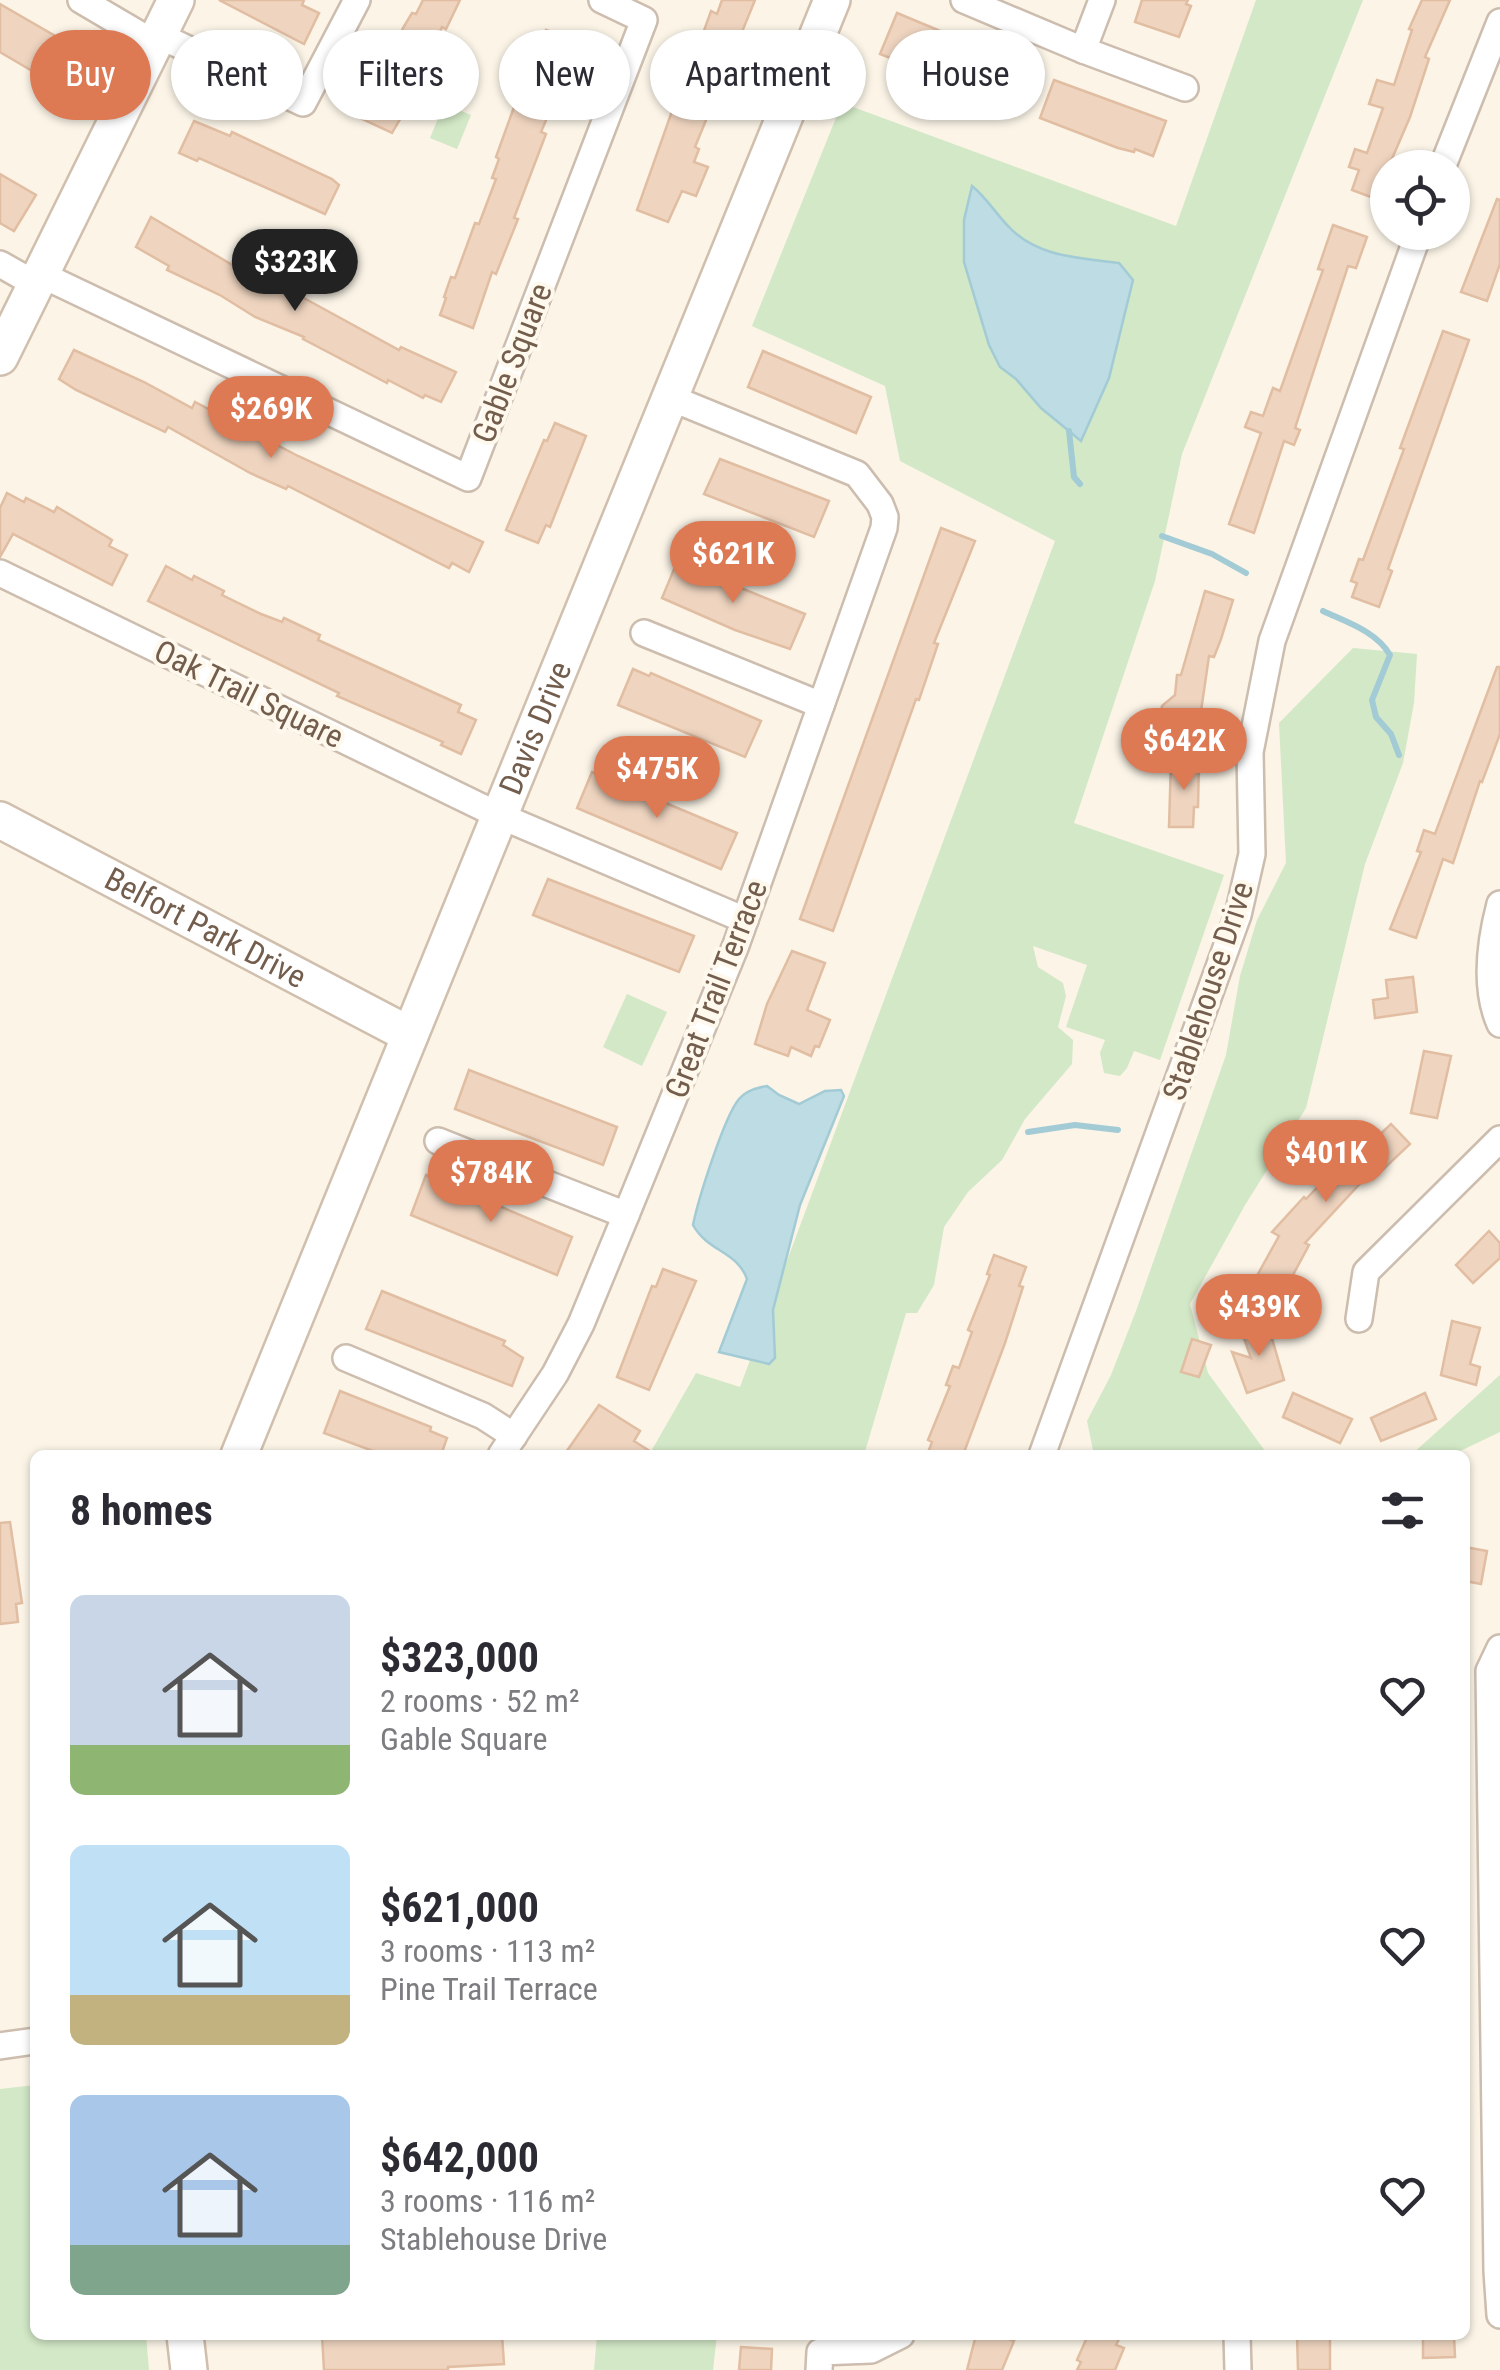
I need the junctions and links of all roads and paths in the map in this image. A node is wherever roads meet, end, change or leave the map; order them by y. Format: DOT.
graph roads {
  1 [pos="81,0"];
  2 [pos="176,0"];
  3 [pos="356,0"];
  4 [pos="602,0"];
  5 [pos="832,0"];
  6 [pos="964,0"];
  7 [pos="1102,0"];
  8 [pos="1500,22"];
  9 [pos="156,39"];
  10 [pos="1083,50"];
  11 [pos="1185,88"];
  12 [pos="1449,150"];
  13 [pos="1413,250"];
  14 [pos="0,264"];
  15 [pos="40,280"];
  16 [pos="0,357"];
  17 [pos="672,398"];
  18 [pos="0,573"];
  19 [pos="644,633"];
  20 [pos="821,706"];
  21 [pos="498,816"];
  22 [pos="0,820"];
  23 [pos="1500,904"];
  24 [pos="745,920"];
  25 [pos="1500,1024"];
  26 [pos="410,1035"];
  27 [pos="1500,1139"];
  28 [pos="438,1141"];
  29 [pos="626,1216"];
  30 [pos="1359,1319"];
  31 [pos="346,1358"];
  32 [pos="508,1446"];
  33 [pos="241,1450"];
  34 [pos="1044,1450"];
  35 [pos="1500,1648"];
  36 [pos="30,2042"];
  37 [pos="0,2046"];
  38 [pos="1500,2315"];
  39 [pos="186,2340"];
  40 [pos="891,2340"];
  41 [pos="1237,2340"];
  42 [pos="189,2370"];
  43 [pos="819,2370"];
  44 [pos="1238,2370"];
  1 -- 9 [label="street"];
  2 -- 9 [label="main road"];
  3 -- 9 [label="street"];
  4 -- 15 [label="street, Gable Square"];
  5 -- 17 [label="main road, Davis Drive"];
  6 -- 10 [label="street"];
  7 -- 10 [label="street"];
  8 -- 12 [label="street"];
  9 -- 15 [label="main road"];
  10 -- 11 [label="street"];
  13 -- 34 [label="street, Stablehouse Drive"];
  14 -- 15 [label="street"];
  15 -- 16 [label="main road"];
  17 -- 20 [label="street, Great Trail Terrace"];
  17 -- 21 [label="main road, Davis Drive"];
  18 -- 21 [label="street, Oak Trail Square"];
  19 -- 20 [label="street"];
  20 -- 24 [label="street, Great Trail Terrace"];
  21 -- 24 [label="street, Oak Trail Square"];
  21 -- 26 [label="main road, Davis Drive"];
  22 -- 26 [label="main road, Belfort Park Drive"];
  23 -- 25 [label="street"];
  24 -- 29 [label="street, Great Trail Terrace"];
  26 -- 33 [label="main road, Davis Drive"];
  27 -- 30 [label="street"];
  28 -- 29 [label="street"];
  29 -- 32 [label="street, Great Trail Terrace"];
  31 -- 32 [label="street"];
  35 -- 38 [label="street"];
  36 -- 37 [label="street"];
  39 -- 42 [label="main road"];
  40 -- 43 [label="street"];
  41 -- 44 [label="street"];
}
